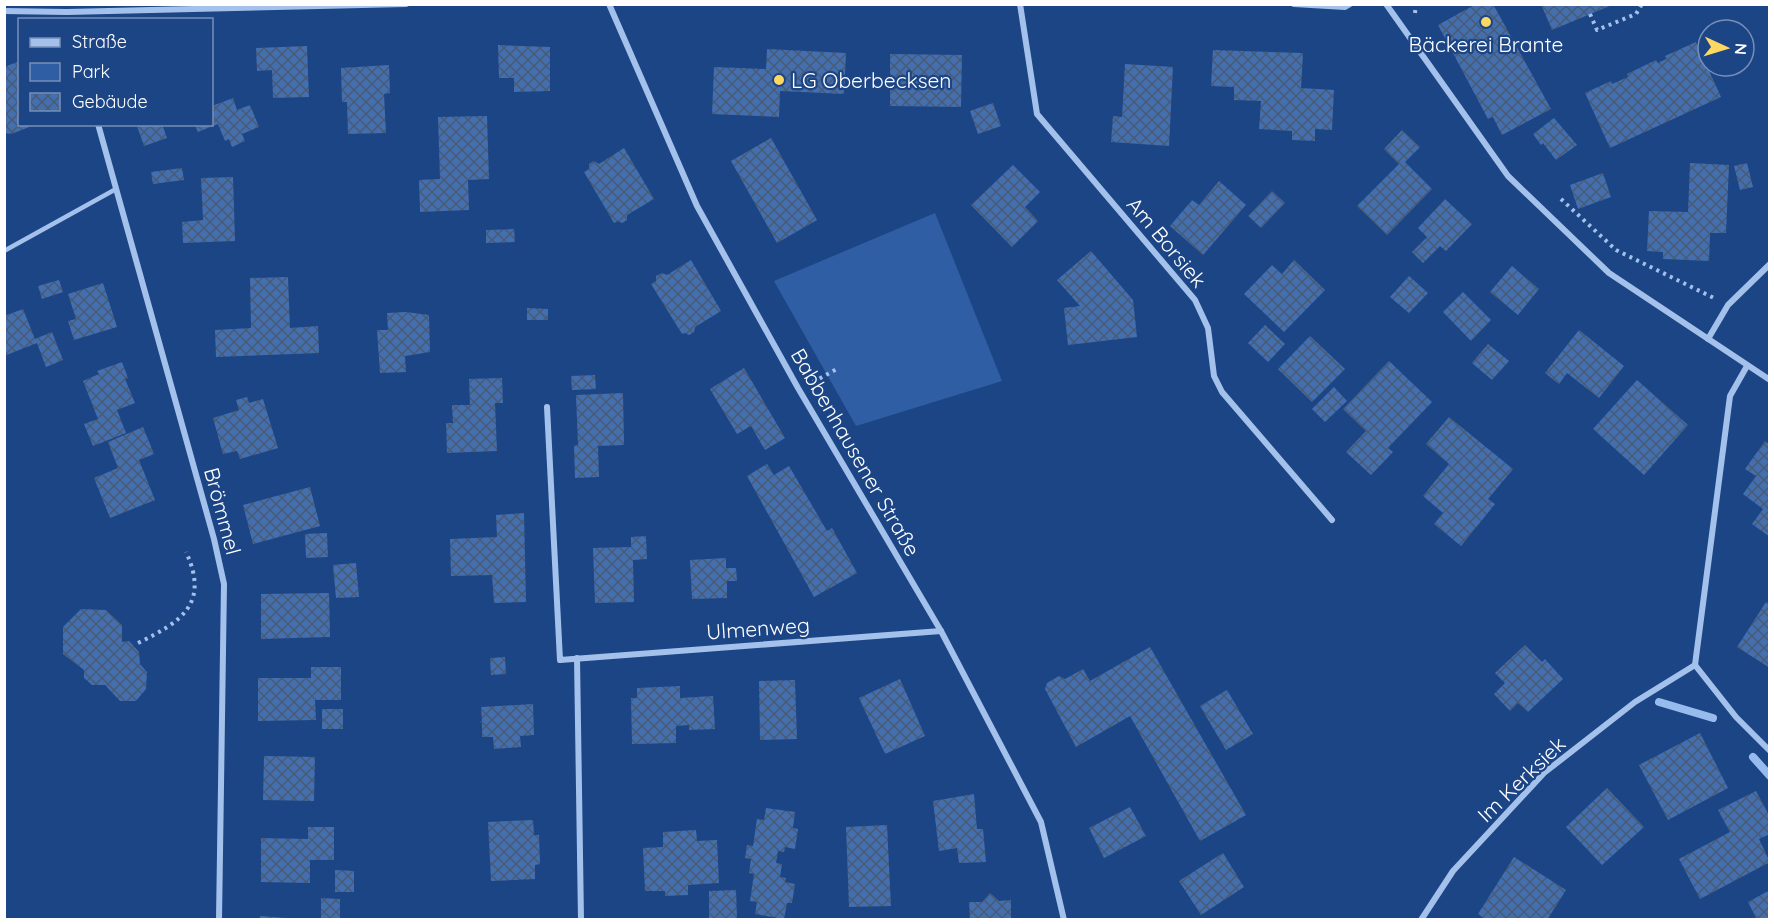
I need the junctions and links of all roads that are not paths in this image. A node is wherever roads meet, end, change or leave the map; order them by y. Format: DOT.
graph roads {
  1 [pos="406,4"];
  2 [pos="609,4"];
  3 [pos="1020,4"];
  4 [pos="1294,4"];
  5 [pos="1350,4"];
  6 [pos="1386,4"];
  7 [pos="4,11"];
  8 [pos="68,16"];
  9 [pos="99,126"];
  10 [pos="116,189"];
  11 [pos="4,251"];
  12 [pos="1770,264"];
  13 [pos="1708,339"];
  14 [pos="1747,366"];
  15 [pos="1770,380"];
  16 [pos="547,407"];
  17 [pos="1332,520"];
  18 [pos="941,631"];
  19 [pos="577,658"];
  20 [pos="1695,665"];
  21 [pos="1770,751"];
  22 [pos="219,920"];
  23 [pos="581,920"];
  24 [pos="1064,920"];
  25 [pos="1422,920"];
  1 -- 8 [label="street"];
  2 -- 18 [label="street, Babbenhausener Straße"];
  3 -- 17 [label="street, Am Borsiek"];
  4 -- 5 [label="street"];
  6 -- 13 [label="street"];
  7 -- 8 [label="street"];
  9 -- 10 [label="street, Brömmel"];
  10 -- 11 [label="lane"];
  10 -- 22 [label="street, Brömmel"];
  12 -- 13 [label="street"];
  13 -- 14 [label="street"];
  14 -- 15 [label="street"];
  14 -- 20 [label="street"];
  16 -- 19 [label="street"];
  18 -- 19 [label="street, Ulmenweg"];
  18 -- 24 [label="street, Babbenhausener Straße"];
  19 -- 23 [label="street"];
  20 -- 21 [label="street"];
  20 -- 25 [label="street, Im Kerksiek"];
}
